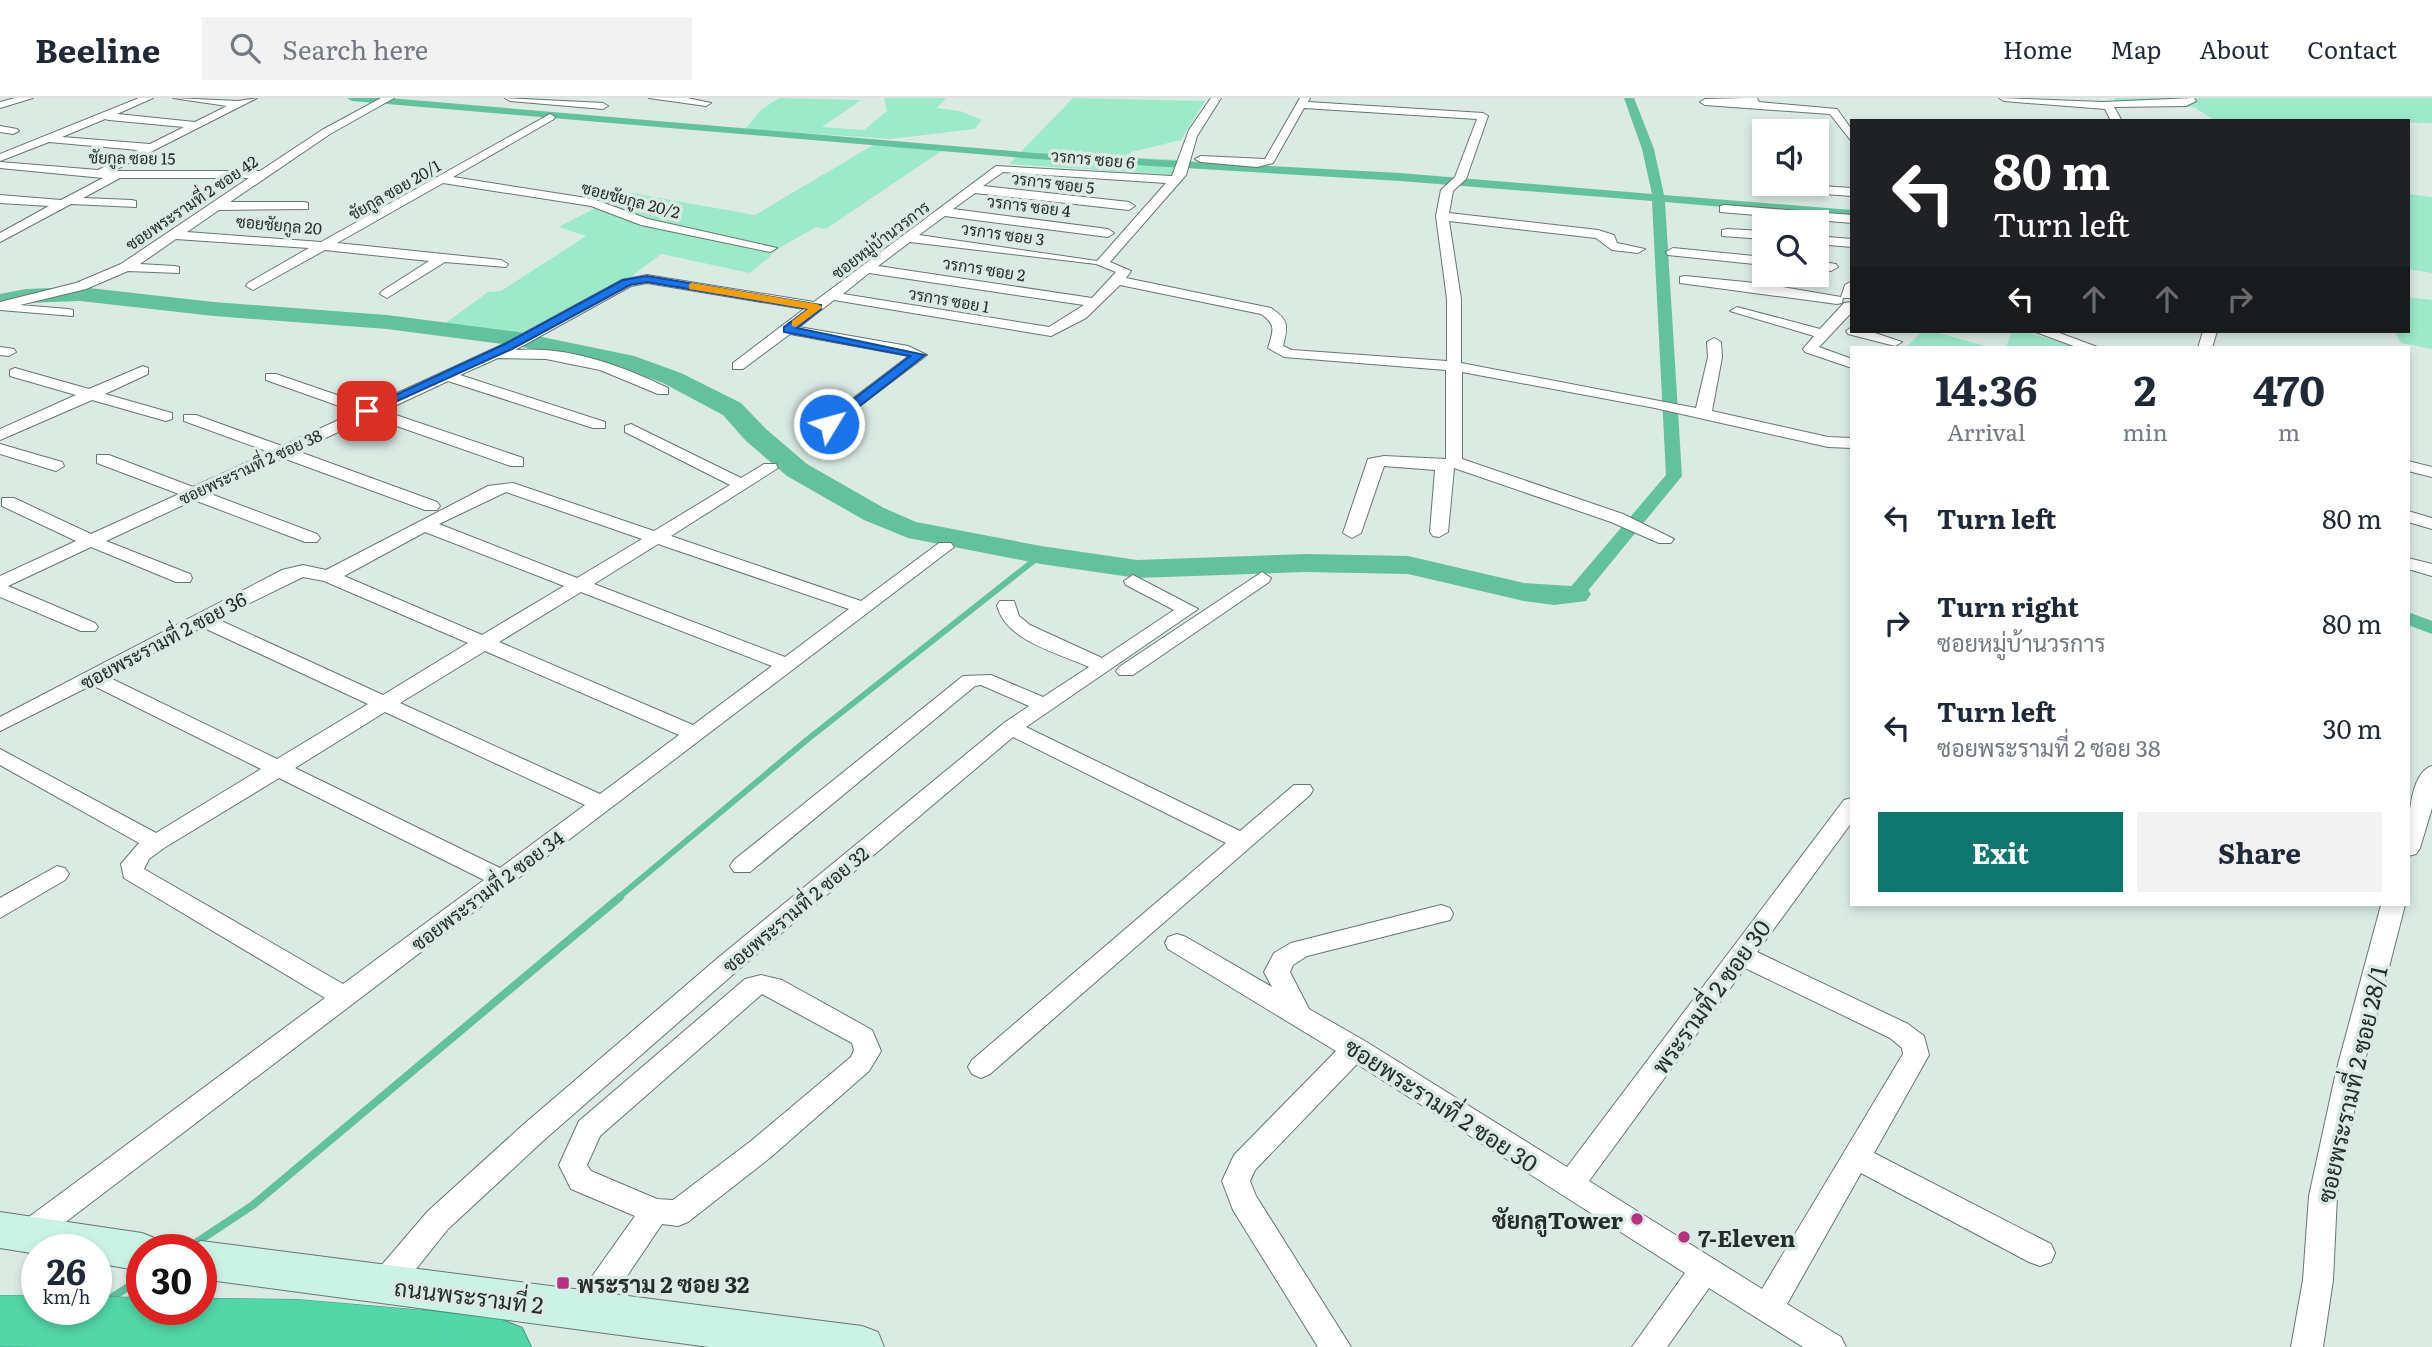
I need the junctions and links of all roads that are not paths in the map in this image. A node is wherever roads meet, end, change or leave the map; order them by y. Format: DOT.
graph roads {
  1 [pos="28,98"];
  2 [pos="148,98"];
  3 [pos="178,98"];
  4 [pos="252,98"];
  5 [pos="510,98"];
  6 [pos="654,98"];
  7 [pos="1216,98"];
  8 [pos="2004,98"];
  9 [pos="2189,98"];
  10 [pos="385,100"];
  11 [pos="552,100"];
  12 [pos="1753,100"];
  13 [pos="710,101"];
  14 [pos="1302,102"];
  15 [pos="1705,102"];
  16 [pos="241,104"];
  17 [pos="0,105"];
  18 [pos="603,106"];
  19 [pos="2108,106"];
  20 [pos="690,114"];
  21 [pos="103,116"];
  22 [pos="550,117"];
  23 [pos="2115,119"];
  24 [pos="198,125"];
  25 [pos="0,129"];
  26 [pos="13,131"];
  27 [pos="45,139"];
  28 [pos="1850,139"];
  29 [pos="151,147"];
  30 [pos="0,158"];
  31 [pos="1201,159"];
  32 [pos="0,166"];
  33 [pos="1009,167"];
  34 [pos="98,174"];
  35 [pos="118,174"];
  36 [pos="263,175"];
  37 [pos="443,179"];
  38 [pos="1174,180"];
  39 [pos="975,189"];
  40 [pos="1829,191"];
  41 [pos="1850,192"];
  42 [pos="0,199"];
  43 [pos="68,203"];
  44 [pos="132,204"];
  45 [pos="216,206"];
  46 [pos="304,206"];
  47 [pos="1129,206"];
  48 [pos="1724,209"];
  49 [pos="945,212"];
  50 [pos="1752,214"];
  51 [pos="1443,216"];
  52 [pos="1829,218"];
  53 [pos="1850,219"];
  54 [pos="7,231"];
  55 [pos="1108,233"];
  56 [pos="1727,233"];
  57 [pos="1752,234"];
  58 [pos="173,235"];
  59 [pos="0,238"];
  60 [pos="910,238"];
  61 [pos="1829,241"];
  62 [pos="1850,243"];
  63 [pos="327,245"];
  64 [pos="769,248"];
  65 [pos="1638,249"];
  66 [pos="1673,252"];
  67 [pos="442,258"];
  68 [pos="1752,260"];
  69 [pos="1096,263"];
  70 [pos="501,264"];
  71 [pos="125,267"];
  72 [pos="869,269"];
  73 [pos="174,270"];
  74 [pos="1120,276"];
  75 [pos="1685,280"];
  76 [pos="1752,281"];
  77 [pos="253,285"];
  78 [pos="1794,287"];
  79 [pos="387,294"];
  80 [pos="832,296"];
  81 [pos="1848,298"];
  82 [pos="1093,302"];
  83 [pos="0,307"];
  84 [pos="817,307"];
  85 [pos="1737,311"];
  86 [pos="68,313"];
  87 [pos="788,329"];
  88 [pos="1828,330"];
  89 [pos="1850,330"];
  90 [pos="1863,333"];
  91 [pos="2047,333"];
  92 [pos="2073,340"];
  93 [pos="1714,342"];
  94 [pos="1895,342"];
  95 [pos="2088,346"];
  96 [pos="2101,346"];
  97 [pos="488,356"];
  98 [pos="1850,363"];
  99 [pos="738,366"];
  100 [pos="1452,366"];
  101 [pos="143,371"];
  102 [pos="15,373"];
  103 [pos="444,375"];
  104 [pos="271,377"];
  105 [pos="663,391"];
  106 [pos="93,395"];
  107 [pos="367,411"];
  108 [pos="1703,414"];
  109 [pos="166,415"];
  110 [pos="190,418"];
  111 [pos="829,424"];
  112 [pos="599,425"];
  113 [pos="631,429"];
  114 [pos="0,435"];
  115 [pos="1850,443"];
  116 [pos="0,449"];
  117 [pos="279,452"];
  118 [pos="103,459"];
  119 [pos="517,462"];
  120 [pos="1449,464"];
  121 [pos="56,466"];
  122 [pos="2410,466"];
  123 [pos="771,468"];
  124 [pos="2432,472"];
  125 [pos="742,485"];
  126 [pos="191,494"];
  127 [pos="8,502"];
  128 [pos="431,506"];
  129 [pos="2410,510"];
  130 [pos="2432,516"];
  131 [pos="2410,517"];
  132 [pos="2432,524"];
  133 [pos="424,525"];
  134 [pos="1439,532"];
  135 [pos="1352,533"];
  136 [pos="656,537"];
  137 [pos="311,538"];
  138 [pos="1665,539"];
  139 [pos="91,541"];
  140 [pos="946,547"];
  141 [pos="2410,564"];
  142 [pos="2432,570"];
  143 [pos="328,576"];
  144 [pos="183,578"];
  145 [pos="1262,578"];
  146 [pos="1133,581"];
  147 [pos="0,583"];
  148 [pos="579,586"];
  149 [pos="0,590"];
  150 [pos="1007,605"];
  151 [pos="864,607"];
  152 [pos="202,620"];
  153 [pos="1179,625"];
  154 [pos="88,627"];
  155 [pos="486,642"];
  156 [pos="787,665"];
  157 [pos="1115,669"];
  158 [pos="92,677"];
  159 [pos="387,704"];
  160 [pos="1046,706"];
  161 [pos="0,725"];
  162 [pos="1011,728"];
  163 [pos="695,734"];
  164 [pos="0,756"];
  165 [pos="281,768"];
  166 [pos="2432,773"];
  167 [pos="1302,790"];
  168 [pos="602,804"];
  169 [pos="1850,808"];
  170 [pos="1240,841"];
  171 [pos="2410,842"];
  172 [pos="156,843"];
  173 [pos="742,866"];
  174 [pos="57,874"];
  175 [pos="502,879"];
  176 [pos="2393,906"];
  177 [pos="0,909"];
  178 [pos="1441,914"];
  179 [pos="1177,943"];
  180 [pos="1741,955"];
  181 [pos="344,998"];
  182 [pos="1298,1014"];
  183 [pos="1356,1048"];
  184 [pos="981,1067"];
  185 [pos="1856,1157"];
  186 [pos="1569,1186"];
  187 [pos="655,1211"];
  188 [pos="14,1232"];
  189 [pos="126,1250"];
  190 [pos="2040,1253"];
  191 [pos="217,1262"];
  192 [pos="1704,1271"];
  193 [pos="385,1284"];
  194 [pos="1767,1308"];
  195 [pos="587,1309"];
  196 [pos="0,1321"];
  197 [pos="0,1340"];
  198 [pos="46,1347"];
  199 [pos="502,1347"];
  200 [pos="862,1347"];
  201 [pos="1335,1347"];
  202 [pos="1648,1347"];
  203 [pos="1830,1347"];
  204 [pos="2307,1347"];
  1 -- 17 [label="street"];
  2 -- 21 [label="street"];
  3 -- 16 [label="street"];
  4 -- 16 [label="street"];
  5 -- 11 [label="street"];
  6 -- 13 [label="street"];
  7 -- 38 [label="street"];
  8 -- 19 [label="street"];
  9 -- 19 [label="street"];
  10 -- 36 [label="street, ซอยพระรามที่ 2 ซอย 42"];
  11 -- 18 [label="street"];
  12 -- 15 [label="street"];
  12 -- 28 [label="street"];
  13 -- 20 [label="street"];
  14 -- 31 [label="street"];
  14 -- 51 [label="street"];
  16 -- 24 [label="street"];
  19 -- 23 [label="street"];
  21 -- 24 [label="street"];
  21 -- 27 [label="street"];
  22 -- 37 [label="street, ชัยกูล ซอย 20/1"];
  24 -- 29 [label="street"];
  25 -- 26 [label="street"];
  27 -- 29 [label="street"];
  27 -- 30 [label="street"];
  29 -- 34 [label="street"];
  32 -- 34 [label="street, ชัยกูล ซอย 15"];
  33 -- 38 [label="street, วรการ ซอย 6"];
  33 -- 39 [label="street, ซอยหมู่บ้านวรการ"];
  34 -- 35 [label="street, ชัยกูล ซอย 15"];
  35 -- 36 [label="street, ชัยกูล ซอย 15"];
  35 -- 43 [label="street"];
  36 -- 45 [label="street, ซอยพระรามที่ 2 ซอย 42"];
  37 -- 63 [label="street, ชัยกูล ซอย 20/1"];
  37 -- 64 [label="street, ซอยชัยกูล 20/2"];
  38 -- 69 [label="street"];
  39 -- 47 [label="street, วรการ ซอย 5"];
  39 -- 49 [label="street, ซอยหมู่บ้านวรการ"];
  40 -- 41 [label="street"];
  42 -- 43 [label="street"];
  43 -- 44 [label="street"];
  43 -- 54 [label="street"];
  45 -- 46 [label="street"];
  45 -- 58 [label="street, ซอยพระรามที่ 2 ซอย 42"];
  48 -- 50 [label="street"];
  49 -- 55 [label="street, วรการ ซอย 4"];
  49 -- 60 [label="street, ซอยหมู่บ้านวรการ"];
  51 -- 65 [label="street"];
  51 -- 100 [label="street"];
  52 -- 53 [label="street"];
  54 -- 59 [label="street"];
  56 -- 57 [label="street"];
  58 -- 63 [label="street, ซอยชัยกูล 20"];
  58 -- 71 [label="street, ซอยพระรามที่ 2 ซอย 42"];
  60 -- 69 [label="street, วรการ ซอย 3"];
  60 -- 72 [label="street, ซอยหมู่บ้านวรการ"];
  61 -- 62 [label="street"];
  63 -- 67 [label="street, ซอยชัยกูล 20"];
  63 -- 77 [label="street, ชัยกูล ซอย 20/1"];
  66 -- 68 [label="street"];
  67 -- 70 [label="street, ซอยชัยกูล 20"];
  67 -- 79 [label="street"];
  69 -- 74 [label="street, วรการ ซอย 3"];
  71 -- 73 [label="street"];
  71 -- 83 [label="street, ซอยพระรามที่ 2 ซอย 42"];
  72 -- 80 [label="street, ซอยหมู่บ้านวรการ"];
  72 -- 82 [label="street, วรการ ซอย 2"];
  74 -- 82 [label="street"];
  74 -- 100 [label="street, วรการ ซอย 3"];
  75 -- 76 [label="street"];
  78 -- 81 [label="street"];
  80 -- 82 [label="street, วรการ ซอย 1"];
  80 -- 84 [label="street, ซอยหมู่บ้านวรการ"];
  81 -- 88 [label="street"];
  83 -- 86 [label="street"];
  84 -- 87 [label="street, ซอยหมู่บ้านวรการ"];
  84 -- 97 [label="street, ซอยพระรามที่ 2 ซอย 38"];
  85 -- 88 [label="street"];
  87 -- 99 [label="street, ซอยหมู่บ้านวรการ"];
  87 -- 111 [label="street"];
  88 -- 89 [label="street"];
  88 -- 98 [label="street"];
  90 -- 94 [label="street"];
  91 -- 92 [label="street"];
  92 -- 95 [label="street"];
  92 -- 96 [label="street"];
  93 -- 108 [label="street"];
  97 -- 103 [label="street, ซอยพระรามที่ 2 ซอย 38"];
  97 -- 105 [label="street"];
  100 -- 108 [label="street"];
  100 -- 120 [label="street"];
  101 -- 106 [label="street"];
  102 -- 106 [label="street"];
  103 -- 107 [label="street, ซอยพระรามที่ 2 ซอย 38"];
  103 -- 112 [label="street"];
  104 -- 107 [label="street"];
  106 -- 109 [label="street"];
  106 -- 114 [label="street"];
  107 -- 117 [label="street, ซอยพระรามที่ 2 ซอย 38"];
  107 -- 119 [label="street"];
  108 -- 115 [label="street"];
  110 -- 117 [label="street"];
  113 -- 125 [label="street"];
  116 -- 121 [label="street"];
  117 -- 126 [label="street, ซอยพระรามที่ 2 ซอย 38"];
  117 -- 128 [label="street"];
  118 -- 126 [label="street"];
  120 -- 134 [label="street"];
  120 -- 135 [label="street"];
  120 -- 138 [label="street"];
  122 -- 124 [label="street"];
  123 -- 125 [label="street"];
  125 -- 136 [label="street"];
  126 -- 137 [label="street"];
  126 -- 139 [label="street, ซอยพระรามที่ 2 ซอย 38"];
  127 -- 139 [label="street"];
  129 -- 130 [label="street"];
  131 -- 132 [label="street"];
  133 -- 136 [label="street"];
  133 -- 143 [label="street"];
  133 -- 148 [label="street"];
  136 -- 148 [label="street"];
  136 -- 151 [label="street"];
  139 -- 144 [label="street"];
  139 -- 147 [label="street, ซอยพระรามที่ 2 ซอย 38"];
  140 -- 151 [label="street, ซอยพระรามที่ 2 ซอย 34"];
  141 -- 142 [label="street"];
  143 -- 152 [label="street, ซอยพระรามที่ 2 ซอย 36"];
  143 -- 155 [label="street"];
  145 -- 153 [label="street, ซอยพระรามที่ 2 ซอย 32"];
  146 -- 153 [label="street"];
  148 -- 155 [label="street"];
  148 -- 156 [label="street"];
  149 -- 154 [label="street"];
  150 -- 157 [label="street"];
  151 -- 156 [label="street, ซอยพระรามที่ 2 ซอย 34"];
  152 -- 158 [label="street, ซอยพระรามที่ 2 ซอย 36"];
  152 -- 159 [label="street"];
  153 -- 157 [label="street, ซอยพระรามที่ 2 ซอย 32"];
  155 -- 159 [label="street"];
  155 -- 163 [label="street"];
  156 -- 163 [label="street, ซอยพระรามที่ 2 ซอย 34"];
  157 -- 160 [label="street, ซอยพระรามที่ 2 ซอย 32"];
  158 -- 161 [label="street, ซอยพระรามที่ 2 ซอย 36"];
  158 -- 165 [label="street"];
  159 -- 165 [label="street"];
  159 -- 168 [label="street"];
  160 -- 162 [label="street, ซอยพระรามที่ 2 ซอย 32"];
  160 -- 173 [label="street"];
  162 -- 170 [label="street"];
  162 -- 193 [label="street, ซอยพระรามที่ 2 ซอย 32"];
  163 -- 168 [label="street, ซอยพระรามที่ 2 ซอย 34"];
  164 -- 172 [label="street"];
  165 -- 172 [label="street"];
  165 -- 175 [label="street"];
  166 -- 171 [label="street"];
  167 -- 170 [label="street"];
  168 -- 175 [label="street, ซอยพระรามที่ 2 ซอย 34"];
  169 -- 180 [label="street, พระรามที่ 2 ซอย 30"];
  170 -- 184 [label="street"];
  172 -- 181 [label="street"];
  174 -- 177 [label="street"];
  175 -- 181 [label="street, ซอยพระรามที่ 2 ซอย 34"];
  176 -- 204 [label="street, ซอยพระรามที่ 2 ซอย 28/1"];
  178 -- 182 [label="street"];
  179 -- 182 [label="street, ซอยพระรามที่ 2 ซอย 30"];
  180 -- 185 [label="street"];
  180 -- 186 [label="street, พระรามที่ 2 ซอย 30"];
  181 -- 188 [label="street, ซอยพระรามที่ 2 ซอย 34"];
  182 -- 183 [label="street, ซอยพระรามที่ 2 ซอย 30"];
  183 -- 186 [label="street, ซอยพระรามที่ 2 ซอย 30"];
  183 -- 201 [label="street"];
  185 -- 190 [label="street"];
  185 -- 194 [label="street"];
  186 -- 192 [label="street, ซอยพระรามที่ 2 ซอย 30"];
  187 -- 187 [label="street"];
  187 -- 195 [label="street"];
  188 -- 189 [label="main road"];
  191 -- 193 [label="main road, ถนนพระรามที่ 2"];
  192 -- 194 [label="street, ซอยพระรามที่ 2 ซอย 30"];
  192 -- 202 [label="street"];
  193 -- 195 [label="main road, ถนนพระรามที่ 2"];
  194 -- 203 [label="street, ซอยพระรามที่ 2 ซอย 30"];
  195 -- 200 [label="main road, ถนนพระรามที่ 2"];
  196 -- 199 [label="highway, bridge"];
  197 -- 198 [label="highway"];
}
